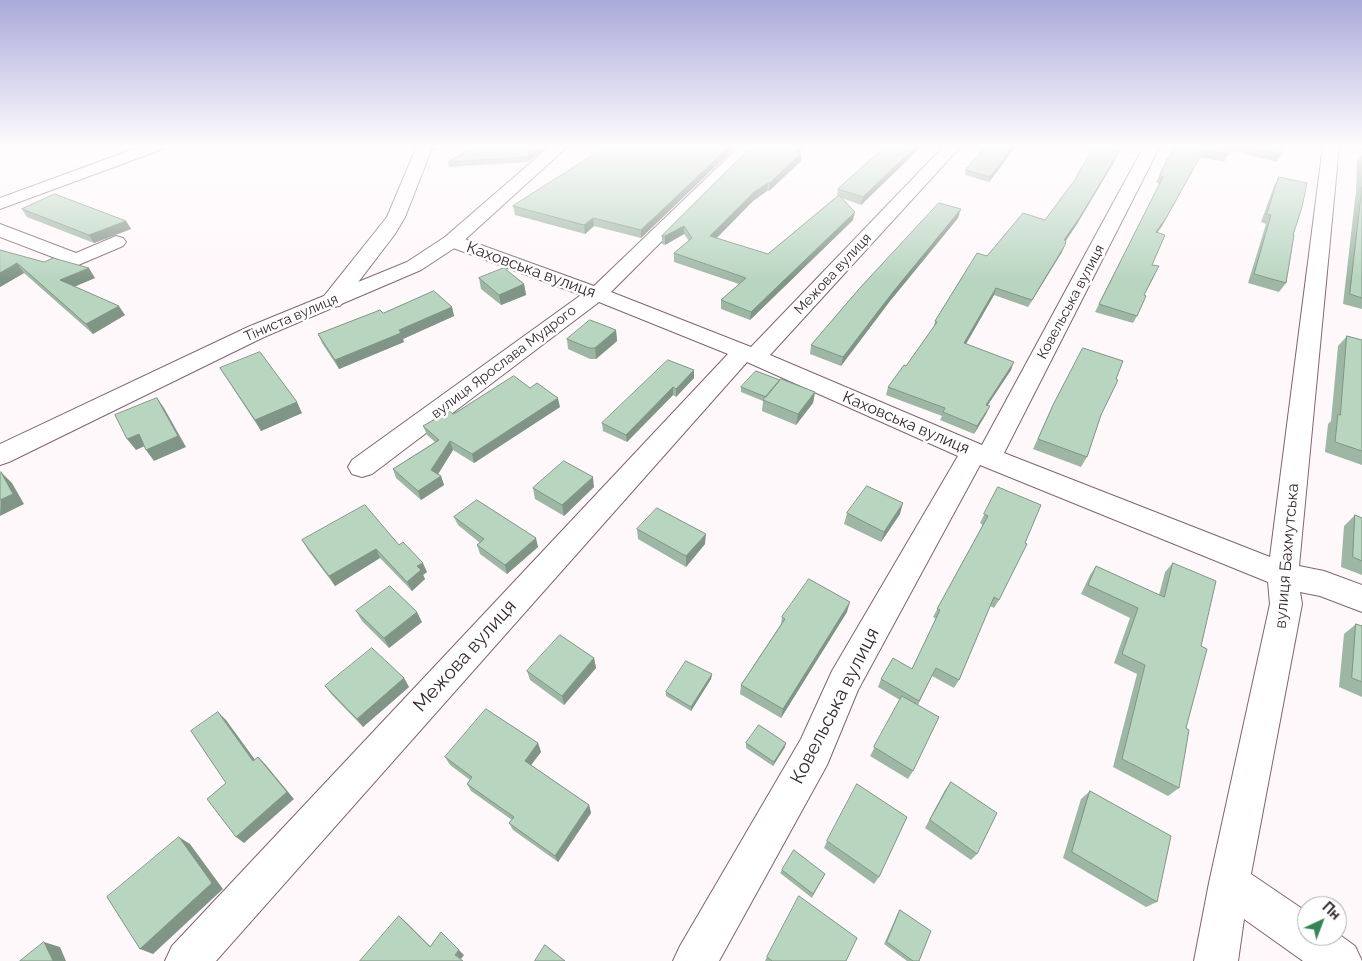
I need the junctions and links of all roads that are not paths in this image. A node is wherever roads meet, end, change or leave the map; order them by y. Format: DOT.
graph roads {
  1 [pos="36,191"];
  2 [pos="406,191"];
  3 [pos="509,191"];
  4 [pos="703,191"];
  5 [pos="909,191"];
  6 [pos="1127,191"];
  7 [pos="1326,191"];
  8 [pos="0,204"];
  9 [pos="0,230"];
  10 [pos="452,241"];
  11 [pos="116,242"];
  12 [pos="597,294"];
  13 [pos="332,301"];
  14 [pos="749,355"];
  15 [pos="0,454"];
  16 [pos="981,455"];
  17 [pos="362,467"];
  18 [pos="1283,575"];
  19 [pos="1362,599"];
  20 [pos="1229,883"];
  21 [pos="187,961"];
  22 [pos="696,961"];
  23 [pos="1216,961"];
  24 [pos="1340,961"];
  1 -- 8 [label="street"];
  2 -- 13 [label="street"];
  3 -- 10 [label="street, Тіниста вулиця"];
  4 -- 12 [label="street, вулиця Ярослава Мудрого"];
  5 -- 14 [label="street, Межова вулиця"];
  6 -- 16 [label="street, Ковельська вулиця"];
  7 -- 18 [label="street, вулиця Бахмутська"];
  9 -- 11 [label="street"];
  10 -- 12 [label="street, Каховська вулиця"];
  10 -- 13 [label="street, Тіниста вулиця"];
  12 -- 14 [label="street, Каховська вулиця"];
  12 -- 17 [label="street, вулиця Ярослава Мудрого"];
  13 -- 15 [label="street, Тіниста вулиця"];
  14 -- 16 [label="street, Каховська вулиця"];
  14 -- 21 [label="street, Межова вулиця"];
  16 -- 18 [label="street, Каховська вулиця"];
  16 -- 22 [label="street, Ковельська вулиця"];
  18 -- 19 [label="street, Каховська вулиця"];
  18 -- 20 [label="street, вулиця Бахмутська"];
  20 -- 23 [label="street, вулиця Бахмутська"];
  20 -- 24 [label="street"];
}
